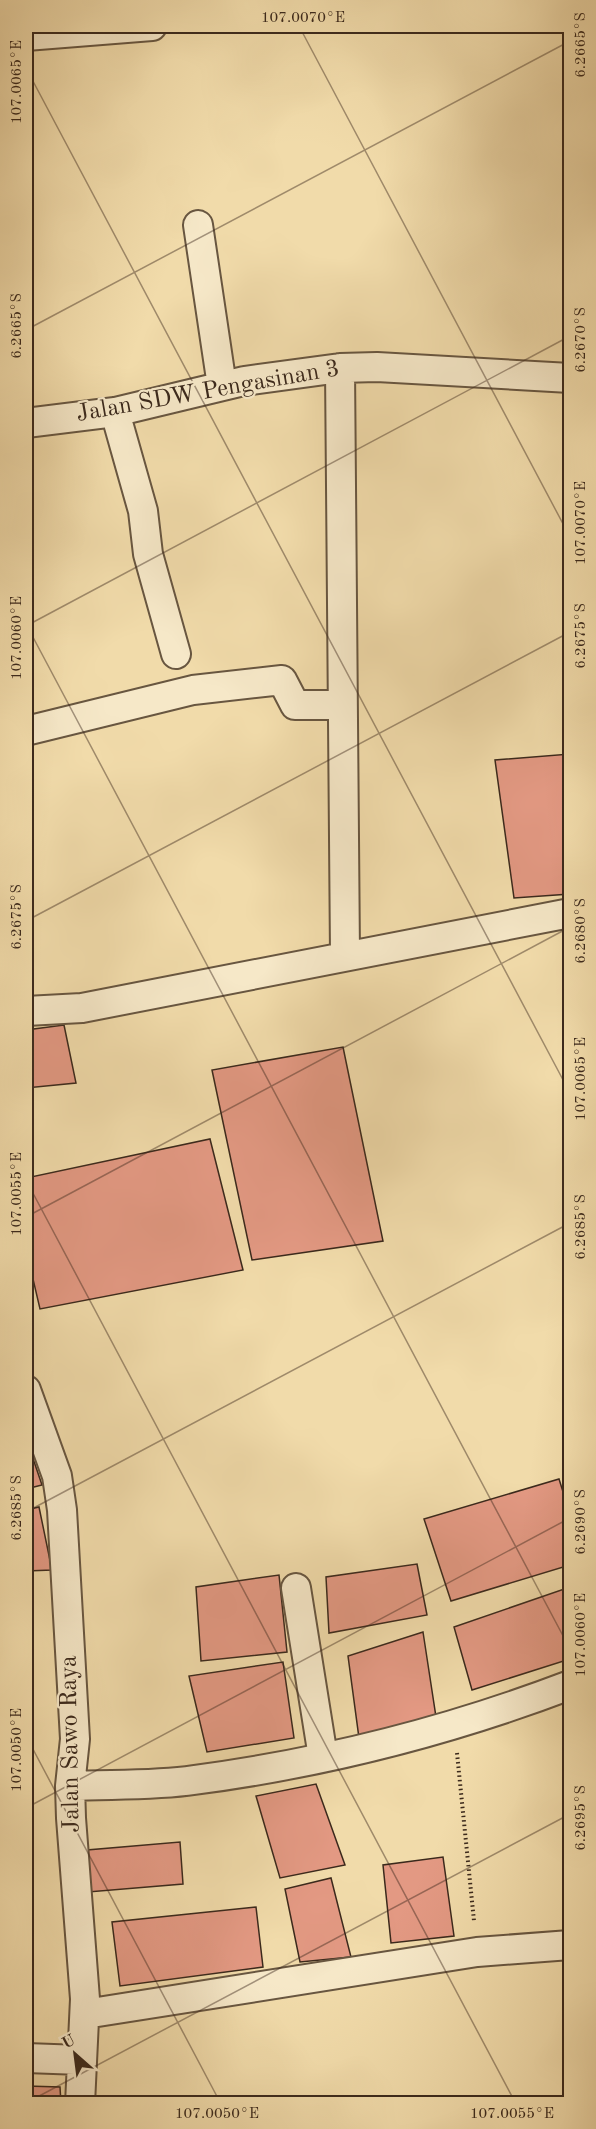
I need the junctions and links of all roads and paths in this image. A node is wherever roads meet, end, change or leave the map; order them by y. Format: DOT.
graph roads {
  1 [pos="152,26"];
  2 [pos="26,36"];
  3 [pos="198,225"];
  4 [pos="340,368"];
  5 [pos="570,378"];
  6 [pos="222,386"];
  7 [pos="115,412"];
  8 [pos="26,423"];
  9 [pos="176,654"];
  10 [pos="342,705"];
  11 [pos="26,731"];
  12 [pos="570,913"];
  13 [pos="345,955"];
  14 [pos="26,1011"];
  15 [pos="26,1390"];
  16 [pos="296,1588"];
  17 [pos="570,1685"];
  18 [pos="454,1724"];
  19 [pos="323,1757"];
  20 [pos="70,1786"];
  21 [pos="570,1945"];
  22 [pos="477,1952"];
  23 [pos="86,2014"];
  24 [pos="26,2058"];
  25 [pos="81,2060"];
  26 [pos="80,2103"];
  1 -- 2 [label="street"];
  3 -- 6 [label="street"];
  4 -- 5 [label="street, Jalan SDW Pengasinan 3"];
  4 -- 6 [label="street, Jalan SDW Pengasinan 3"];
  4 -- 10 [label="street"];
  6 -- 7 [label="street, Jalan SDW Pengasinan 3"];
  7 -- 8 [label="street, Jalan SDW Pengasinan 3"];
  7 -- 9 [label="street"];
  10 -- 11 [label="street"];
  10 -- 13 [label="street"];
  12 -- 13 [label="street"];
  13 -- 14 [label="street"];
  15 -- 20 [label="street, Jalan Sawo Raya"];
  16 -- 19 [label="street"];
  17 -- 18 [label="street"];
  18 -- 19 [label="street"];
  18 -- 22 [label="path"];
  19 -- 20 [label="street"];
  20 -- 23 [label="street, Jalan Sawo Raya"];
  21 -- 22 [label="street"];
  22 -- 23 [label="street"];
  23 -- 25 [label="street, Jalan Sawo Raya"];
  24 -- 25 [label="street"];
  25 -- 26 [label="street, Jalan Sawo Raya"];
}
